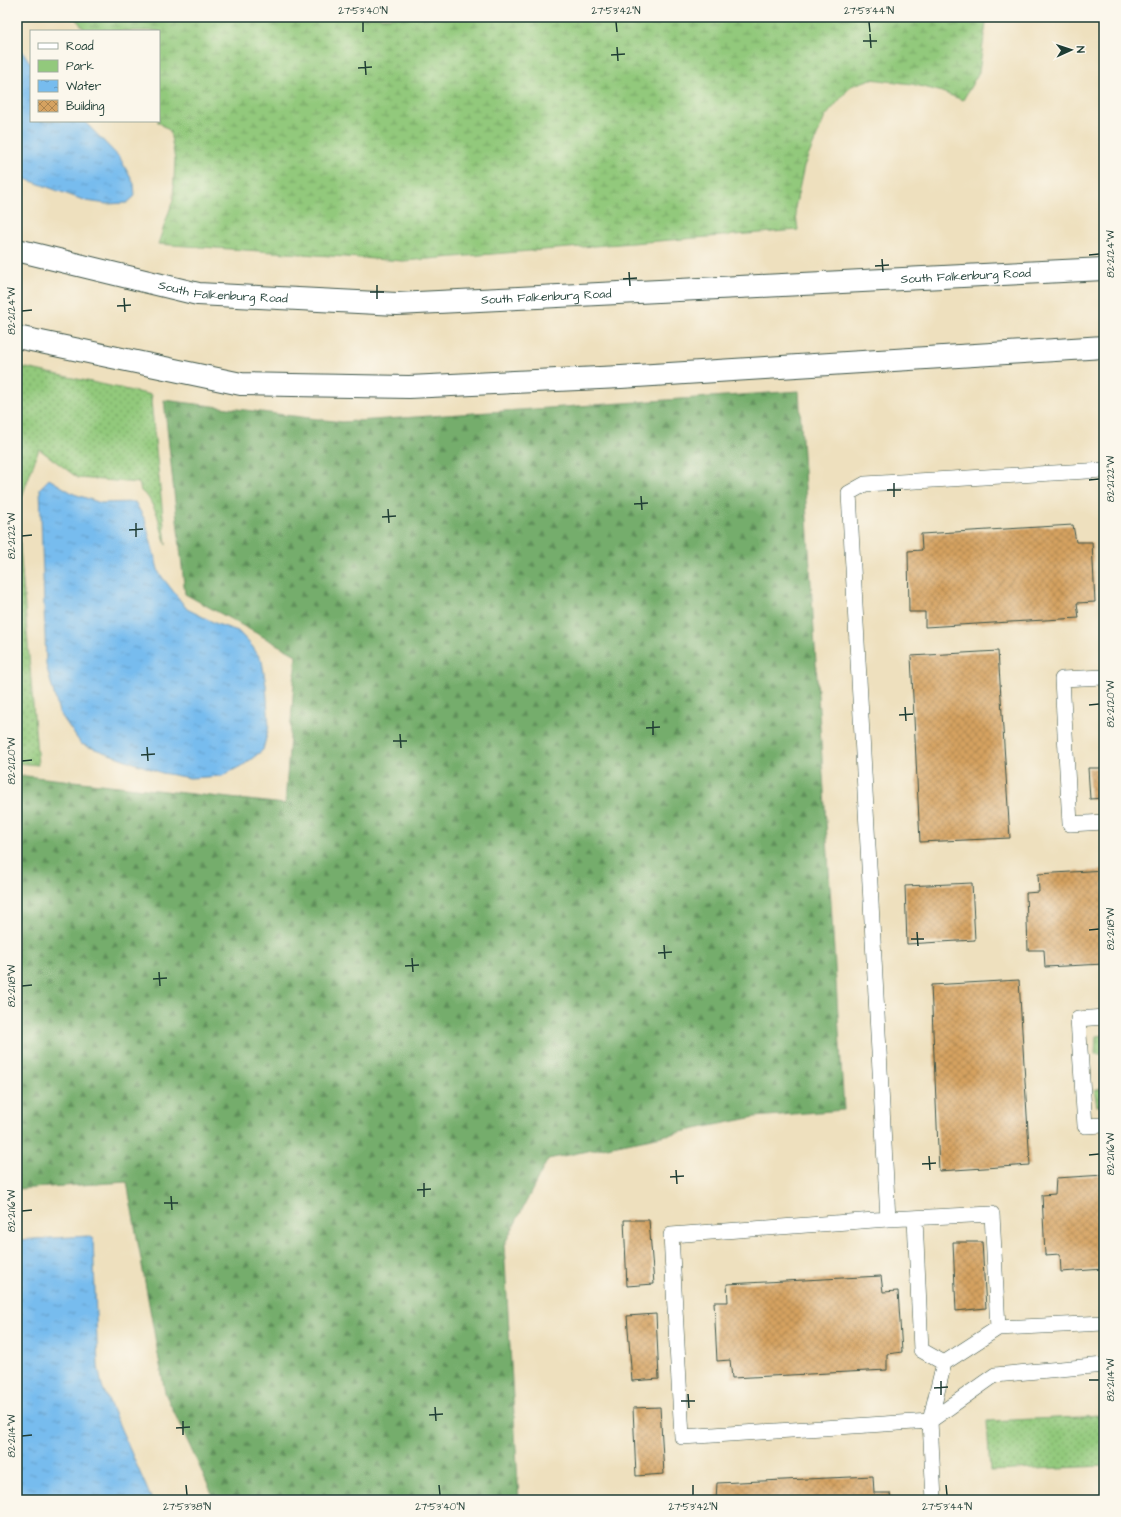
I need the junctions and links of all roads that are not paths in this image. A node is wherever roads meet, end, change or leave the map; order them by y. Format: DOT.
graph roads {
  1 [pos="17,250"];
  2 [pos="1104,269"];
  3 [pos="17,337"];
  4 [pos="1104,347"];
  5 [pos="1104,470"];
  6 [pos="1104,676"];
  7 [pos="1104,822"];
  8 [pos="1104,1017"];
  9 [pos="1104,1125"];
  10 [pos="888,1219"];
  11 [pos="915,1219"];
  12 [pos="1104,1322"];
  13 [pos="998,1328"];
  14 [pos="944,1363"];
  15 [pos="1104,1365"];
  16 [pos="930,1421"];
  17 [pos="934,1500"];
  1 -- 2 [label="street, South Falkenburg Road"];
  3 -- 4 [label="street"];
  5 -- 10 [label="lane"];
  6 -- 7 [label="lane"];
  8 -- 9 [label="lane"];
  10 -- 11 [label="lane"];
  10 -- 16 [label="lane"];
  11 -- 13 [label="lane"];
  11 -- 14 [label="lane"];
  12 -- 13 [label="lane"];
  13 -- 14 [label="lane"];
  14 -- 16 [label="lane"];
  15 -- 16 [label="lane"];
  16 -- 17 [label="lane"];
}
